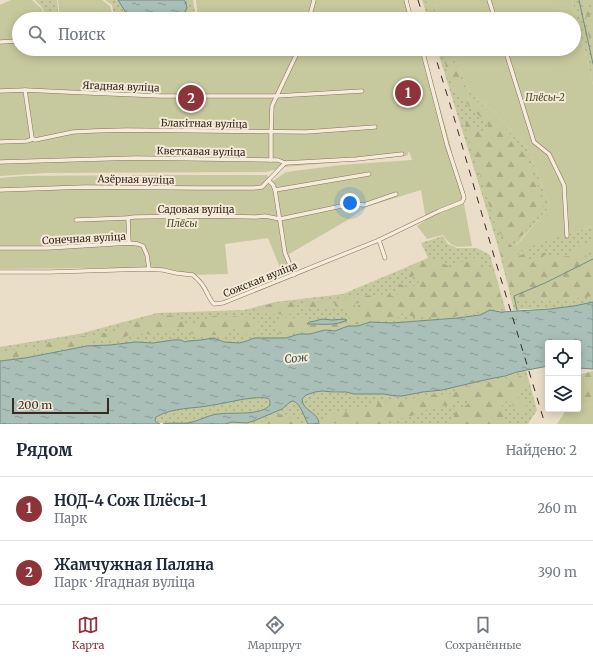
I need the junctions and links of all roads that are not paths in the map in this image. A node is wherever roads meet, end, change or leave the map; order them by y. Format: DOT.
graph roads {
  1 [pos="314,0"];
  2 [pos="406,0"];
  3 [pos="489,0"];
  4 [pos="311,12"];
  5 [pos="409,12"];
  6 [pos="493,12"];
  7 [pos="12,41"];
  8 [pos="0,42"];
  9 [pos="296,56"];
  10 [pos="424,56"];
  11 [pos="507,56"];
  12 [pos="25,90"];
  13 [pos="0,91"];
  14 [pos="362,91"];
  15 [pos="276,96"];
  16 [pos="375,127"];
  17 [pos="271,132"];
  18 [pos="33,139"];
  19 [pos="0,142"];
  20 [pos="402,154"];
  21 [pos="271,160"];
  22 [pos="0,162"];
  23 [pos="285,163"];
  24 [pos="369,174"];
  25 [pos="269,181"];
  26 [pos="0,190"];
  27 [pos="275,190"];
  28 [pos="396,194"];
  29 [pos="128,218"];
  30 [pos="280,219"];
  31 [pos="76,220"];
  32 [pos="567,236"];
  33 [pos="379,240"];
  34 [pos="129,243"];
  35 [pos="0,248"];
  36 [pos="385,258"];
  37 [pos="149,269"];
  38 [pos="0,272"];
  39 [pos="294,274"];
  1 -- 4 [label="street"];
  2 -- 5 [label="street"];
  3 -- 6 [label="street"];
  7 -- 8 [label="street"];
  9 -- 15 [label="street"];
  10 -- 33 [label="street, Сожская вуліца"];
  11 -- 32 [label="street"];
  12 -- 13 [label="street, Ягадная вуліца"];
  12 -- 15 [label="street, Ягадная вуліца"];
  12 -- 18 [label="street"];
  14 -- 15 [label="street, Ягадная вуліца"];
  15 -- 17 [label="street"];
  16 -- 17 [label="street, Блакітная вуліца"];
  17 -- 18 [label="street, Блакітная вуліца"];
  17 -- 21 [label="street"];
  18 -- 19 [label="street, Блакітная вуліца"];
  20 -- 23 [label="street, Кветкавая вуліца"];
  21 -- 22 [label="street, Кветкавая вуліца"];
  21 -- 23 [label="street, Кветкавая вуліца"];
  23 -- 25 [label="street"];
  24 -- 27 [label="street"];
  25 -- 26 [label="street, Азёрная вуліца"];
  25 -- 27 [label="street"];
  27 -- 30 [label="street"];
  28 -- 30 [label="street"];
  29 -- 30 [label="street, Садовая вуліца"];
  29 -- 31 [label="street, Садовая вуліца"];
  29 -- 34 [label="street"];
  30 -- 39 [label="street"];
  33 -- 36 [label="street"];
  33 -- 39 [label="street, Сожская вуліца"];
  34 -- 35 [label="street, Сонечная вуліца"];
  34 -- 37 [label="street, Сонечная вуліца"];
  37 -- 38 [label="street, Сожская вуліца"];
  37 -- 39 [label="street, Сожская вуліца"];
}
